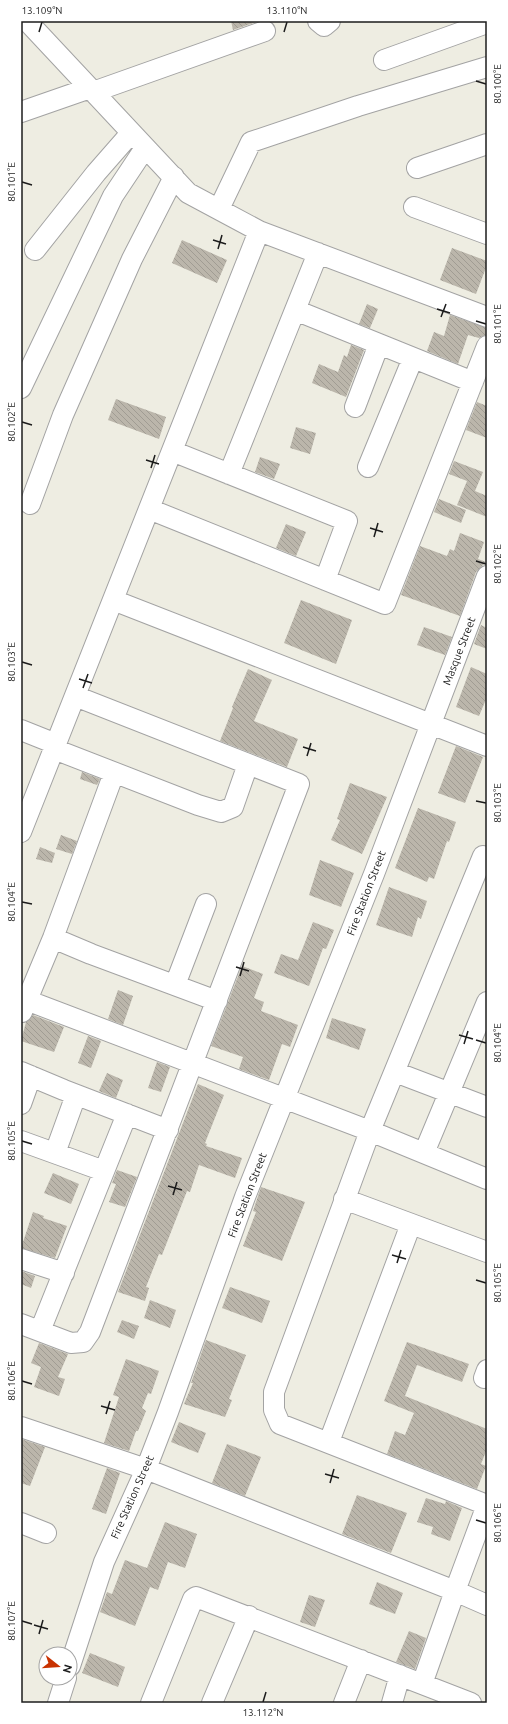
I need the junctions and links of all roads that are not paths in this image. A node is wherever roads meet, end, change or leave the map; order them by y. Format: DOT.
graph roads {
  1 [pos="29,23"];
  2 [pos="487,23"];
  3 [pos="265,31"];
  4 [pos="384,60"];
  5 [pos="487,66"];
  6 [pos="92,90"];
  7 [pos="21,112"];
  8 [pos="131,133"];
  9 [pos="487,144"];
  10 [pos="145,148"];
  11 [pos="418,168"];
  12 [pos="174,177"];
  13 [pos="414,207"];
  14 [pos="219,209"];
  15 [pos="259,231"];
  16 [pos="487,234"];
  17 [pos="35,250"];
  18 [pos="318,253"];
  19 [pos="295,310"];
  20 [pos="487,317"];
  21 [pos="379,344"];
  22 [pos="487,346"];
  23 [pos="412,358"];
  24 [pos="473,382"];
  25 [pos="21,388"];
  26 [pos="355,407"];
  27 [pos="172,451"];
  28 [pos="368,467"];
  29 [pos="229,474"];
  30 [pos="30,504"];
  31 [pos="149,509"];
  32 [pos="487,576"];
  33 [pos="325,580"];
  34 [pos="113,600"];
  35 [pos="75,696"];
  36 [pos="430,725"];
  37 [pos="21,730"];
  38 [pos="55,746"];
  39 [pos="487,746"];
  40 [pos="248,764"];
  41 [pos="114,773"];
  42 [pos="21,832"];
  43 [pos="487,858"];
  44 [pos="206,904"];
  45 [pos="53,938"];
  46 [pos="175,985"];
  47 [pos="217,1001"];
  48 [pos="487,1002"];
  49 [pos="23,1004"];
  50 [pos="193,1064"];
  51 [pos="395,1072"];
  52 [pos="26,1074"];
  53 [pos="450,1093"];
  54 [pos="76,1095"];
  55 [pos="284,1099"];
  56 [pos="21,1104"];
  57 [pos="487,1107"];
  58 [pos="127,1114"];
  59 [pos="168,1130"];
  60 [pos="370,1131"];
  61 [pos="21,1141"];
  62 [pos="55,1153"];
  63 [pos="424,1153"];
  64 [pos="104,1171"];
  65 [pos="487,1178"];
  66 [pos="344,1198"];
  67 [pos="412,1224"];
  68 [pos="487,1252"];
  69 [pos="21,1259"];
  70 [pos="64,1273"];
  71 [pos="21,1324"];
  72 [pos="40,1331"];
  73 [pos="21,1427"];
  74 [pos="329,1442"];
  75 [pos="146,1469"];
  76 [pos="21,1523"];
  77 [pos="46,1533"];
  78 [pos="455,1591"];
  79 [pos="487,1605"];
  80 [pos="249,1616"];
  81 [pos="77,1646"];
  82 [pos="361,1660"];
  83 [pos="400,1675"];
  84 [pos="422,1684"];
  85 [pos="63,1686"];
  86 [pos="58,1703"];
  87 [pos="151,1703"];
  88 [pos="212,1703"];
  89 [pos="344,1703"];
  90 [pos="392,1703"];
  91 [pos="471,1703"];
  1 -- 6 [label="street"];
  2 -- 4 [label="street"];
  3 -- 6 [label="street"];
  5 -- 14 [label="street"];
  6 -- 7 [label="street"];
  6 -- 8 [label="street"];
  8 -- 10 [label="street"];
  8 -- 17 [label="street"];
  9 -- 11 [label="street"];
  10 -- 12 [label="street"];
  10 -- 25 [label="street"];
  12 -- 14 [label="street"];
  12 -- 30 [label="street"];
  13 -- 16 [label="street"];
  14 -- 15 [label="street"];
  15 -- 18 [label="street"];
  15 -- 27 [label="street"];
  18 -- 19 [label="street"];
  18 -- 20 [label="street"];
  19 -- 21 [label="street"];
  19 -- 29 [label="street"];
  21 -- 23 [label="street"];
  21 -- 26 [label="street"];
  22 -- 24 [label="street"];
  23 -- 24 [label="street"];
  23 -- 28 [label="street"];
  24 -- 33 [label="street"];
  27 -- 29 [label="street"];
  27 -- 31 [label="street"];
  29 -- 33 [label="street"];
  31 -- 33 [label="street"];
  31 -- 34 [label="street"];
  32 -- 36 [label="street, Masque Street"];
  34 -- 35 [label="street"];
  34 -- 36 [label="street"];
  35 -- 38 [label="street"];
  35 -- 40 [label="street"];
  36 -- 39 [label="street"];
  36 -- 55 [label="street, Fire Station Street"];
  37 -- 38 [label="street"];
  38 -- 41 [label="street"];
  38 -- 42 [label="street"];
  40 -- 41 [label="street"];
  40 -- 47 [label="street"];
  41 -- 45 [label="street"];
  43 -- 51 [label="street"];
  44 -- 46 [label="street"];
  45 -- 46 [label="street"];
  45 -- 49 [label="street"];
  46 -- 47 [label="street"];
  47 -- 50 [label="street"];
  48 -- 53 [label="street"];
  49 -- 50 [label="street"];
  50 -- 55 [label="street"];
  50 -- 59 [label="street"];
  51 -- 53 [label="street"];
  51 -- 60 [label="street"];
  52 -- 54 [label="street"];
  52 -- 56 [label="street"];
  53 -- 57 [label="street"];
  53 -- 63 [label="street"];
  54 -- 58 [label="street"];
  54 -- 62 [label="street"];
  55 -- 60 [label="street"];
  55 -- 75 [label="street, Fire Station Street"];
  58 -- 59 [label="street"];
  58 -- 64 [label="street"];
  59 -- 72 [label="street"];
  60 -- 63 [label="street"];
  60 -- 66 [label="street"];
  61 -- 62 [label="street"];
  62 -- 64 [label="street"];
  63 -- 65 [label="street"];
  64 -- 70 [label="street"];
  66 -- 67 [label="street"];
  66 -- 74 [label="street"];
  67 -- 68 [label="street"];
  67 -- 74 [label="street"];
  69 -- 70 [label="street"];
  70 -- 72 [label="street"];
  71 -- 72 [label="street"];
  73 -- 75 [label="street"];
  74 -- 78 [label="street"];
  75 -- 78 [label="street"];
  75 -- 81 [label="street, Fire Station Street"];
  76 -- 77 [label="street"];
  78 -- 79 [label="street"];
  78 -- 84 [label="street"];
  80 -- 82 [label="street"];
  80 -- 87 [label="street"];
  80 -- 88 [label="street"];
  82 -- 83 [label="street"];
  82 -- 89 [label="street"];
  83 -- 84 [label="street"];
  83 -- 90 [label="street"];
  84 -- 91 [label="street"];
  85 -- 86 [label="street"];
}
